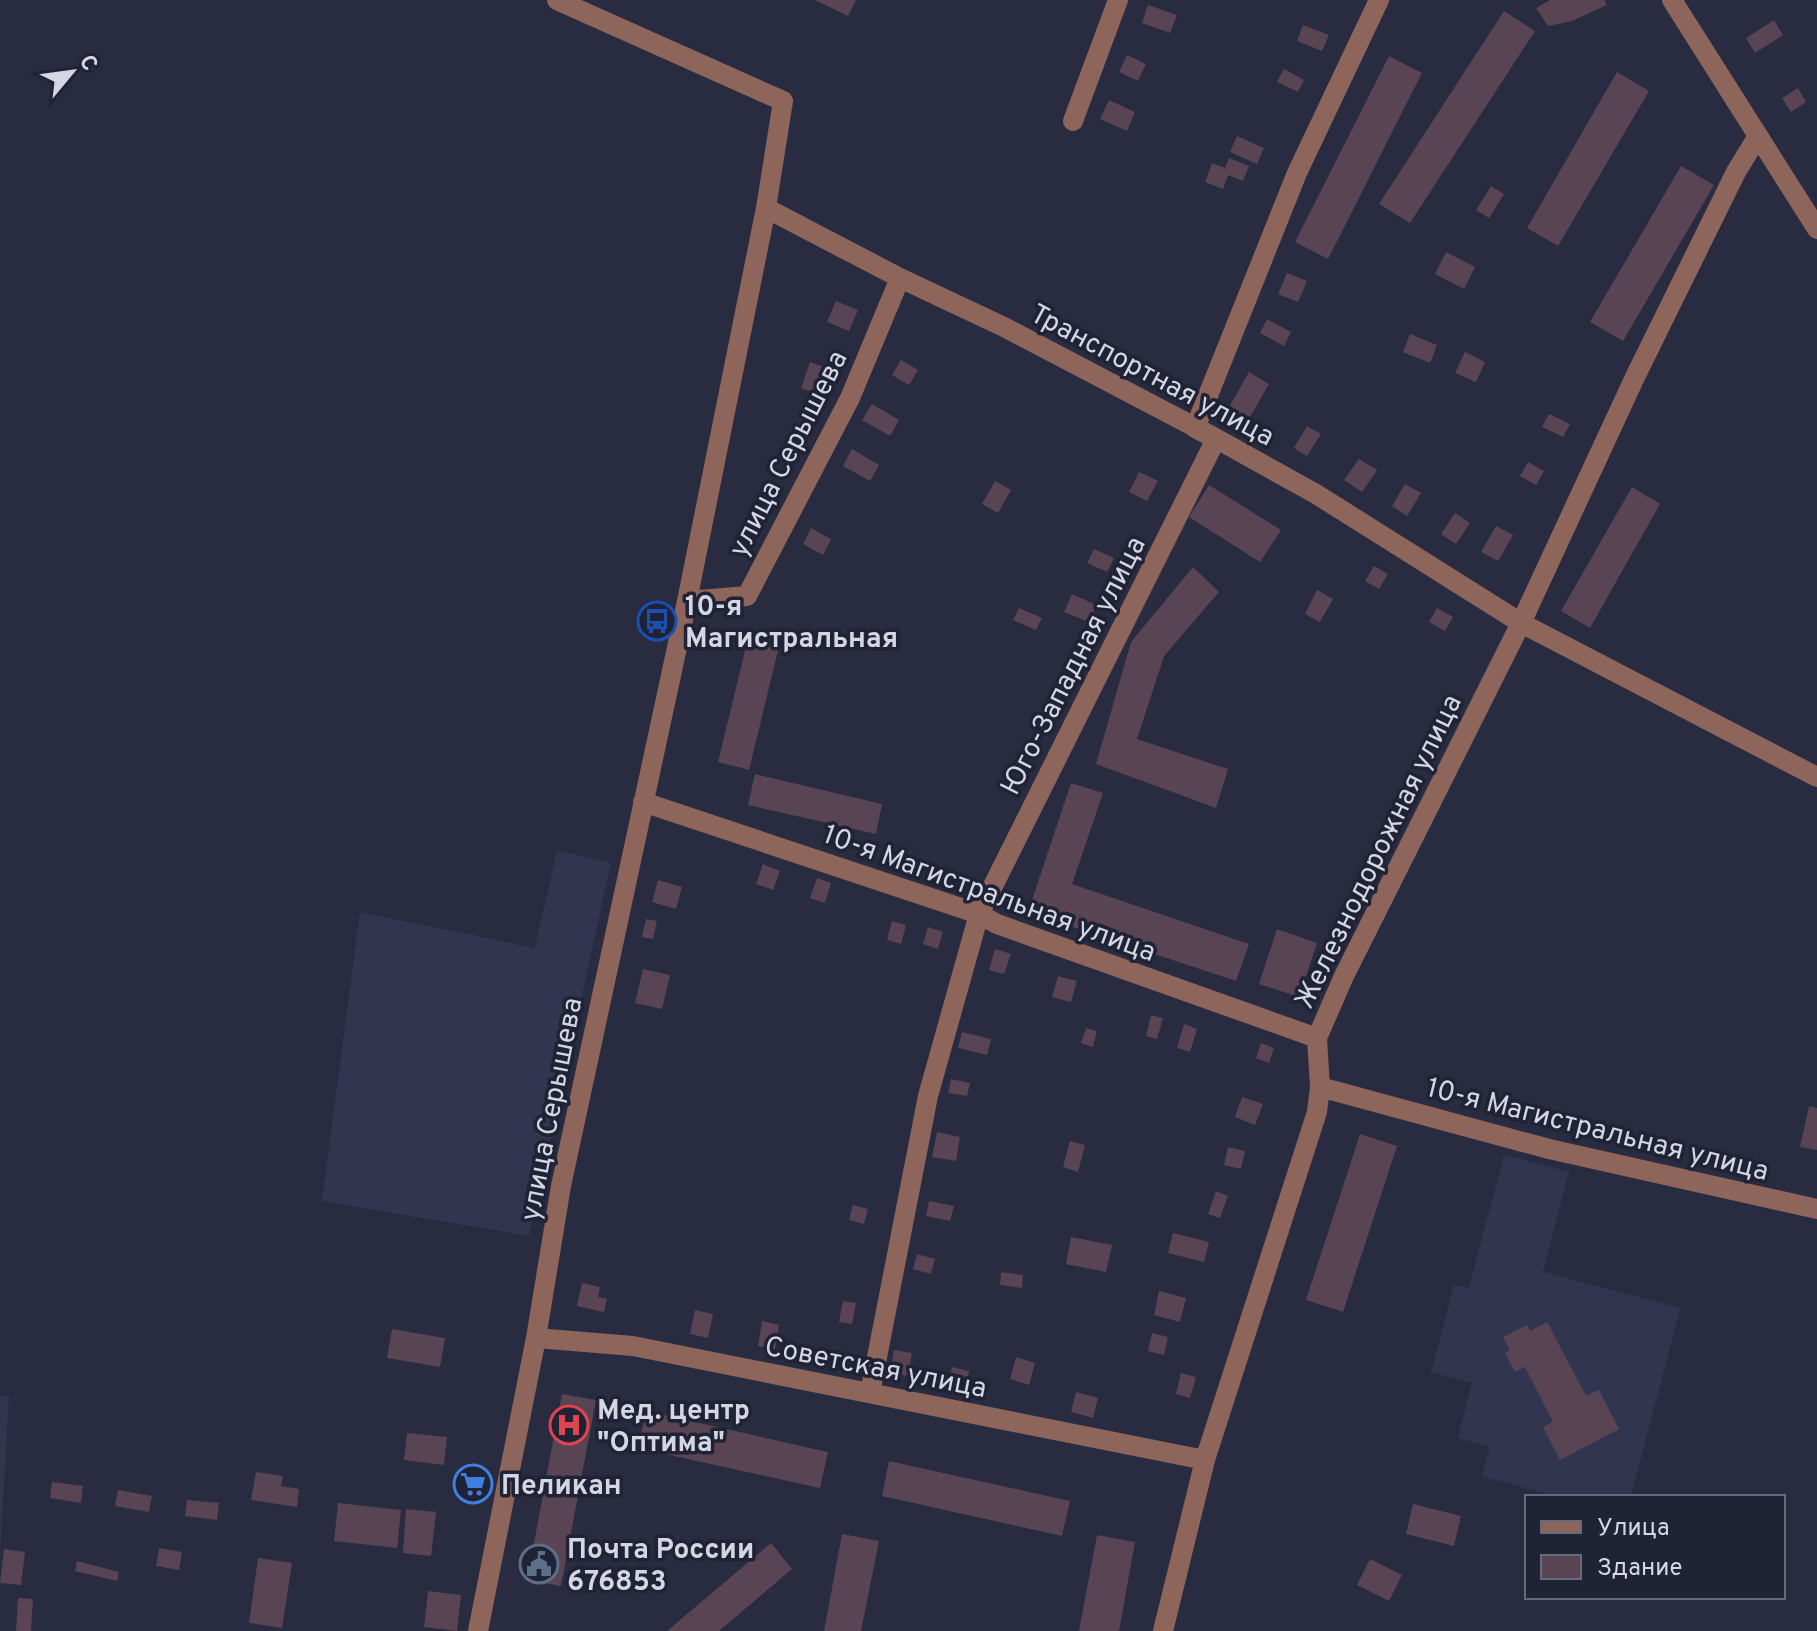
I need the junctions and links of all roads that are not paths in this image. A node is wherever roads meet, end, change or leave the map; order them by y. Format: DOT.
graph roads {
  1 [pos="557,0"];
  2 [pos="1118,0"];
  3 [pos="1379,0"];
  4 [pos="1672,0"];
  5 [pos="1073,121"];
  6 [pos="1758,136"];
  7 [pos="766,208"];
  8 [pos="1817,229"];
  9 [pos="900,278"];
  10 [pos="1195,428"];
  11 [pos="1216,439"];
  12 [pos="687,601"];
  13 [pos="1521,623"];
  14 [pos="1817,777"];
  15 [pos="643,802"];
  16 [pos="979,914"];
  17 [pos="1317,1038"];
  18 [pos="1320,1087"];
  19 [pos="1817,1209"];
  20 [pos="536,1338"];
  21 [pos="870,1393"];
  22 [pos="1205,1460"];
  23 [pos="478,1631"];
  24 [pos="1163,1631"];
  1 -- 7 [label="street"];
  2 -- 5 [label="street"];
  3 -- 10 [label="street"];
  4 -- 6 [label="street"];
  6 -- 8 [label="street"];
  6 -- 13 [label="street, Железнодорожная улица"];
  7 -- 9 [label="street, Транспортная улица"];
  7 -- 12 [label="street, улица Серышева"];
  9 -- 10 [label="street, Транспортная улица"];
  9 -- 12 [label="street, улица Серышева"];
  10 -- 11 [label="street, Транспортная улица"];
  11 -- 13 [label="street, Транспортная улица"];
  11 -- 16 [label="street, Юго-Западная улица"];
  12 -- 15 [label="street, улица Серышева"];
  13 -- 14 [label="street, Транспортная улица"];
  13 -- 17 [label="street, Железнодорожная улица"];
  15 -- 16 [label="street, 10-я Магистральная улица"];
  15 -- 20 [label="street, улица Серышева"];
  16 -- 17 [label="street, 10-я Магистральная улица"];
  16 -- 21 [label="street, Юго-Западная улица"];
  17 -- 18 [label="street, Железнодорожная улица"];
  18 -- 19 [label="street, 10-я Магистральная улица"];
  18 -- 22 [label="street, Железнодорожная улица"];
  20 -- 21 [label="street, Советская улица"];
  20 -- 23 [label="street, улица Серышева"];
  21 -- 22 [label="street, Советская улица"];
  22 -- 24 [label="street, Железнодорожная улица"];
}
